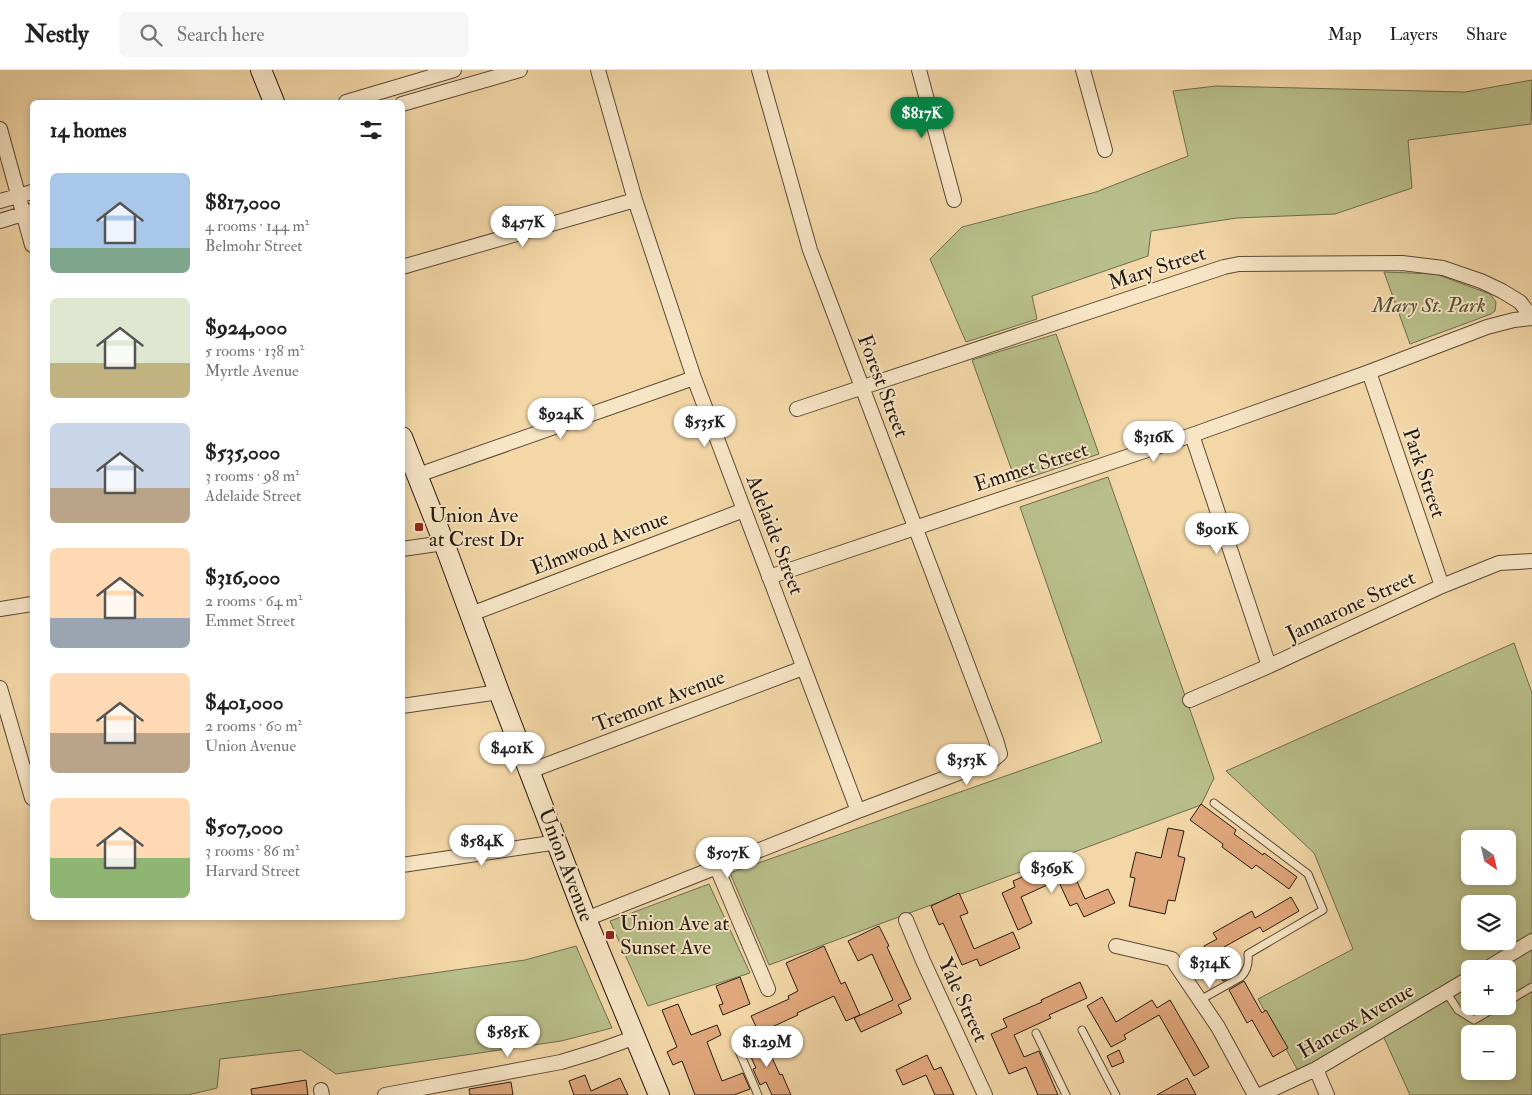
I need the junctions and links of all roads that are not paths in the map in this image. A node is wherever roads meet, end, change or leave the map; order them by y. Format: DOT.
graph roads {
  1 [pos="261,70"];
  2 [pos="454,70"];
  3 [pos="520,70"];
  4 [pos="598,70"];
  5 [pos="759,70"];
  6 [pos="919,70"];
  7 [pos="1083,70"];
  8 [pos="436,72"];
  9 [pos="443,92"];
  10 [pos="273,100"];
  11 [pos="352,100"];
  12 [pos="405,103"];
  13 [pos="0,128"];
  14 [pos="1105,150"];
  15 [pos="26,194"];
  16 [pos="635,200"];
  17 [pos="954,200"];
  18 [pos="0,201"];
  19 [pos="28,212"];
  20 [pos="0,220"];
  21 [pos="30,228"];
  22 [pos="405,267"];
  23 [pos="1530,318"];
  24 [pos="1368,372"];
  25 [pos="694,378"];
  26 [pos="862,388"];
  27 [pos="797,409"];
  28 [pos="1192,435"];
  29 [pos="405,447"];
  30 [pos="411,467"];
  31 [pos="744,510"];
  32 [pos="916,526"];
  33 [pos="444,543"];
  34 [pos="405,549"];
  35 [pos="1532,562"];
  36 [pos="769,577"];
  37 [pos="1442,586"];
  38 [pos="30,604"];
  39 [pos="0,609"];
  40 [pos="471,614"];
  41 [pos="1269,666"];
  42 [pos="803,668"];
  43 [pos="0,688"];
  44 [pos="499,692"];
  45 [pos="1190,700"];
  46 [pos="405,706"];
  47 [pos="27,762"];
  48 [pos="530,771"];
  49 [pos="30,784"];
  50 [pos="1214,803"];
  51 [pos="858,811"];
  52 [pos="558,842"];
  53 [pos="405,864"];
  54 [pos="718,868"];
  55 [pos="586,918"];
  56 [pos="906,920"];
  57 [pos="1532,942"];
  58 [pos="1116,946"];
  59 [pos="1501,960"];
  60 [pos="1461,983"];
  61 [pos="1532,987"];
  62 [pos="768,989"];
  63 [pos="1446,992"];
  64 [pos="1516,996"];
  65 [pos="1200,1000"];
  66 [pos="1461,1012"];
  67 [pos="1466,1015"];
  68 [pos="1483,1015"];
  69 [pos="1082,1030"];
  70 [pos="1036,1033"];
  71 [pos="636,1037"];
  72 [pos="739,1051"];
  73 [pos="1316,1069"];
  74 [pos="385,1095"];
  75 [pos="659,1095"];
  76 [pos="758,1095"];
  77 [pos="984,1095"];
  78 [pos="1066,1095"];
  79 [pos="1116,1095"];
  80 [pos="1255,1095"];
  81 [pos="1260,1095"];
  82 [pos="1327,1095"];
  1 -- 10 [label="street"];
  2 -- 8 [label="street"];
  3 -- 9 [label="street"];
  4 -- 16 [label="street, Adelaide Street"];
  5 -- 26 [label="street, Forest Street"];
  6 -- 17 [label="street"];
  7 -- 14 [label="street"];
  8 -- 9 [label="street"];
  8 -- 11 [label="street"];
  9 -- 12 [label="street"];
  13 -- 15 [label="street"];
  15 -- 18 [label="street"];
  15 -- 19 [label="street"];
  16 -- 22 [label="street"];
  16 -- 25 [label="street, Adelaide Street"];
  19 -- 20 [label="street"];
  19 -- 21 [label="street"];
  23 -- 24 [label="street, Emmet Street"];
  23 -- 26 [label="street, Mary Street"];
  24 -- 28 [label="street, Emmet Street"];
  24 -- 37 [label="street, Park Street"];
  25 -- 30 [label="street"];
  25 -- 31 [label="street, Adelaide Street"];
  26 -- 27 [label="street, Mary Street"];
  26 -- 32 [label="street, Forest Street"];
  28 -- 32 [label="street, Emmet Street"];
  28 -- 41 [label="street"];
  29 -- 30 [label="street, Union Avenue"];
  30 -- 33 [label="street, Union Avenue"];
  31 -- 36 [label="street, Adelaide Street"];
  31 -- 40 [label="street, Elmwood Avenue"];
  32 -- 36 [label="street, Emmet Street"];
  32 -- 51 [label="street, Forest Street"];
  33 -- 34 [label="street"];
  33 -- 40 [label="street, Union Avenue"];
  35 -- 37 [label="street, Jannarone Street"];
  36 -- 42 [label="street, Adelaide Street"];
  37 -- 41 [label="street, Jannarone Street"];
  38 -- 39 [label="street"];
  40 -- 44 [label="street, Union Avenue"];
  41 -- 45 [label="street, Jannarone Street"];
  42 -- 48 [label="street, Tremont Avenue"];
  42 -- 51 [label="street, Adelaide Street"];
  43 -- 47 [label="street"];
  44 -- 46 [label="street"];
  44 -- 48 [label="street, Union Avenue"];
  47 -- 49 [label="street"];
  48 -- 52 [label="street, Union Avenue"];
  50 -- 65 [label="lane"];
  51 -- 54 [label="street"];
  52 -- 53 [label="street"];
  52 -- 55 [label="street, Union Avenue"];
  54 -- 55 [label="street"];
  54 -- 62 [label="street"];
  55 -- 71 [label="street, Union Avenue"];
  56 -- 77 [label="street, Yale Street"];
  57 -- 59 [label="street"];
  58 -- 65 [label="street"];
  60 -- 63 [label="street, Hancox Avenue"];
  61 -- 64 [label="lane"];
  63 -- 66 [label="lane"];
  63 -- 73 [label="street, Hancox Avenue"];
  65 -- 80 [label="street"];
  67 -- 68 [label="lane"];
  69 -- 79 [label="lane"];
  70 -- 78 [label="lane"];
  71 -- 74 [label="street"];
  71 -- 75 [label="street, Union Avenue"];
  72 -- 76 [label="lane"];
  73 -- 81 [label="street, Hancox Avenue"];
  73 -- 82 [label="street"];
}
